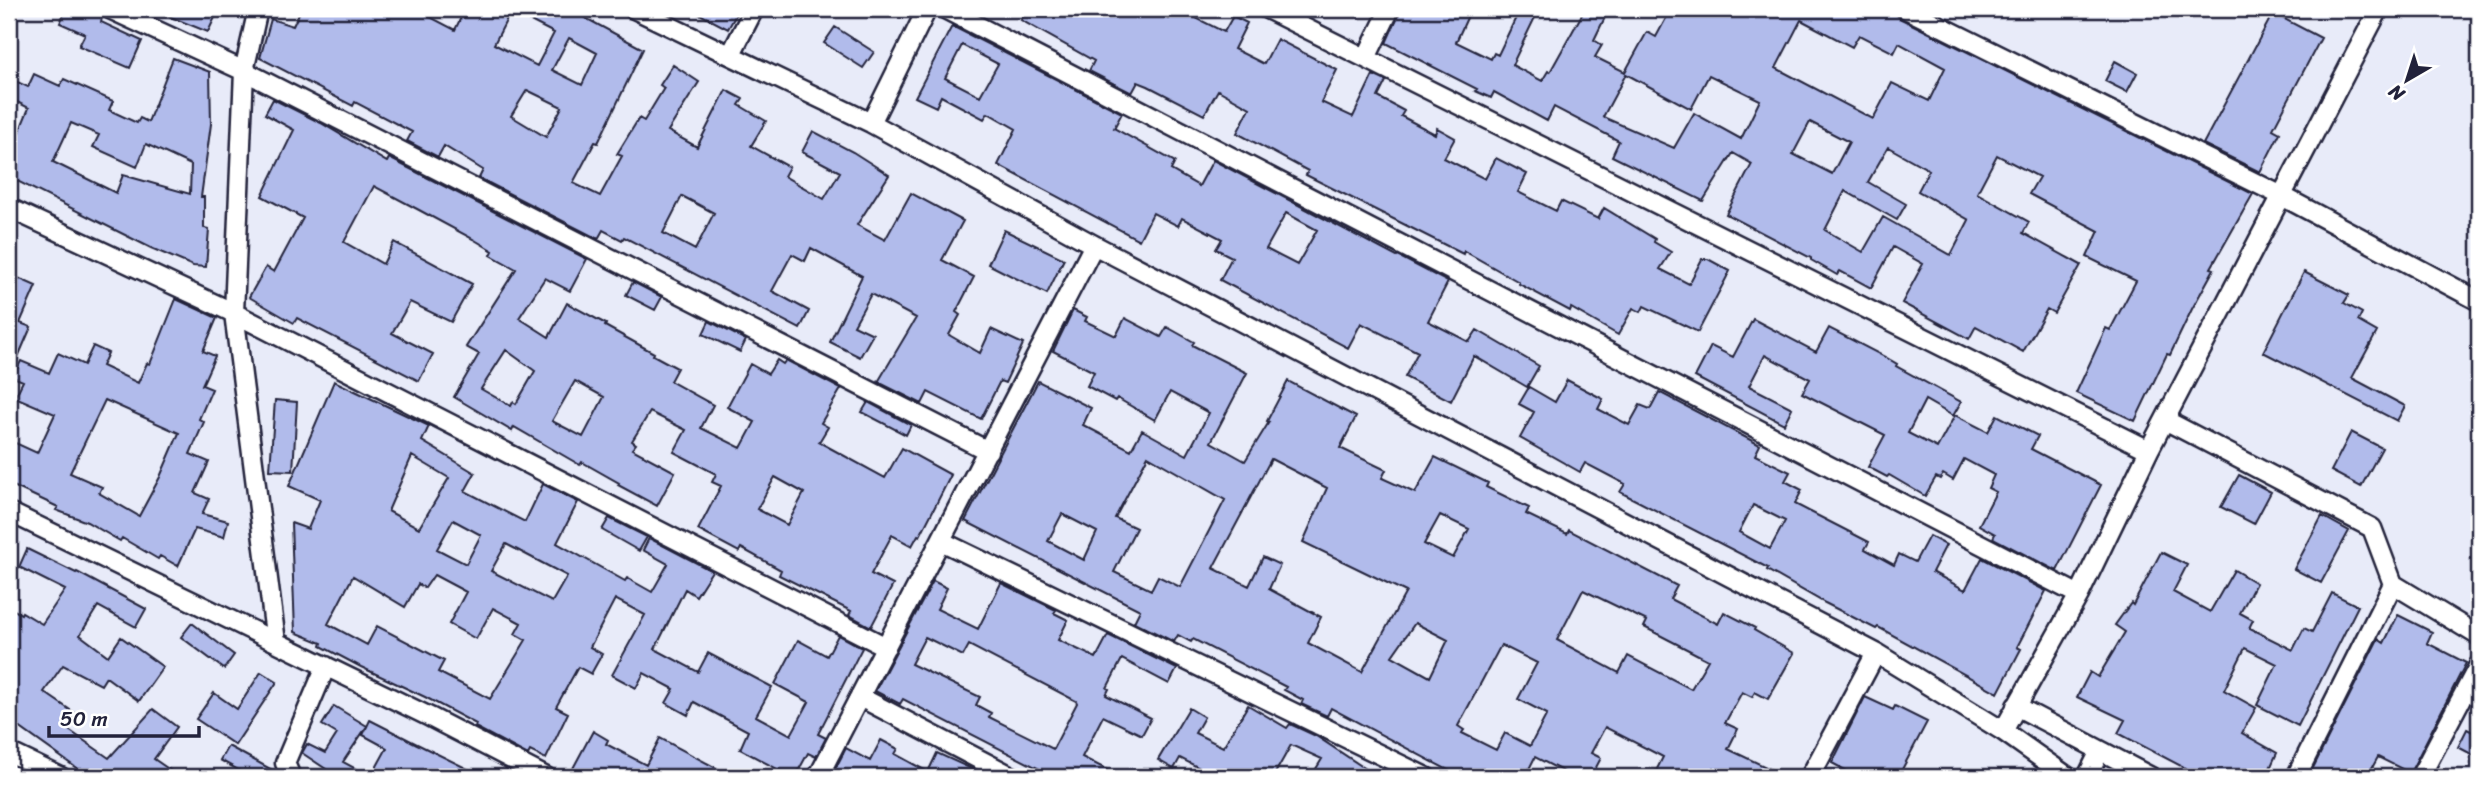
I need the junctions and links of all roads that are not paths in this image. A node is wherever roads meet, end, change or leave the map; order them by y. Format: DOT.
graph roads {
  1 [pos="110,9"];
  2 [pos="258,9"];
  3 [pos="634,9"];
  4 [pos="754,9"];
  5 [pos="927,9"];
  6 [pos="945,9"];
  7 [pos="1267,9"];
  8 [pos="1390,9"];
  9 [pos="1906,9"];
  10 [pos="2379,9"];
  11 [pos="732,54"];
  12 [pos="1366,58"];
  13 [pos="244,71"];
  14 [pos="871,123"];
  15 [pos="2282,196"];
  16 [pos="9,208"];
  17 [pos="1094,246"];
  18 [pos="2479,301"];
  19 [pos="234,313"];
  20 [pos="2165,421"];
  21 [pos="2149,450"];
  22 [pos="988,451"];
  23 [pos="9,512"];
  24 [pos="941,541"];
  25 [pos="2393,584"];
  26 [pos="2079,595"];
  27 [pos="2479,636"];
  28 [pos="276,642"];
  29 [pos="886,647"];
  30 [pos="1876,653"];
  31 [pos="2479,665"];
  32 [pos="326,666"];
  33 [pos="860,697"];
  34 [pos="2016,706"];
  35 [pos="2003,731"];
  36 [pos="2101,751"];
  37 [pos="9,752"];
  38 [pos="61,777"];
  39 [pos="291,777"];
  40 [pos="546,777"];
  41 [pos="818,777"];
  42 [pos="1013,777"];
  43 [pos="1426,777"];
  44 [pos="1810,777"];
  45 [pos="2068,777"];
  46 [pos="2087,777"];
  47 [pos="2151,777"];
  48 [pos="2295,777"];
  49 [pos="2420,777"];
  1 -- 13 [label="street"];
  2 -- 13 [label="street"];
  3 -- 11 [label="street"];
  4 -- 11 [label="street"];
  5 -- 14 [label="street"];
  6 -- 26 [label="street"];
  7 -- 12 [label="street"];
  8 -- 12 [label="street"];
  9 -- 15 [label="street"];
  10 -- 15 [label="street"];
  11 -- 14 [label="street"];
  12 -- 21 [label="street"];
  13 -- 19 [label="street"];
  13 -- 22 [label="street"];
  14 -- 17 [label="street"];
  15 -- 18 [label="street"];
  15 -- 20 [label="street"];
  16 -- 19 [label="street"];
  17 -- 22 [label="street"];
  17 -- 30 [label="street"];
  19 -- 28 [label="street"];
  19 -- 29 [label="street"];
  20 -- 21 [label="street"];
  20 -- 25 [label="street"];
  21 -- 26 [label="street"];
  22 -- 24 [label="street"];
  23 -- 28 [label="street"];
  24 -- 29 [label="street"];
  24 -- 43 [label="street"];
  25 -- 27 [label="street"];
  25 -- 48 [label="street"];
  26 -- 34 [label="street"];
  28 -- 32 [label="street"];
  29 -- 33 [label="street"];
  30 -- 35 [label="street"];
  30 -- 44 [label="street"];
  31 -- 49 [label="street"];
  32 -- 39 [label="street"];
  32 -- 40 [label="street"];
  33 -- 41 [label="street"];
  33 -- 42 [label="street"];
  34 -- 35 [label="street"];
  34 -- 36 [label="street"];
  35 -- 45 [label="street"];
  36 -- 46 [label="street"];
  36 -- 47 [label="street"];
  37 -- 38 [label="street"];
}
